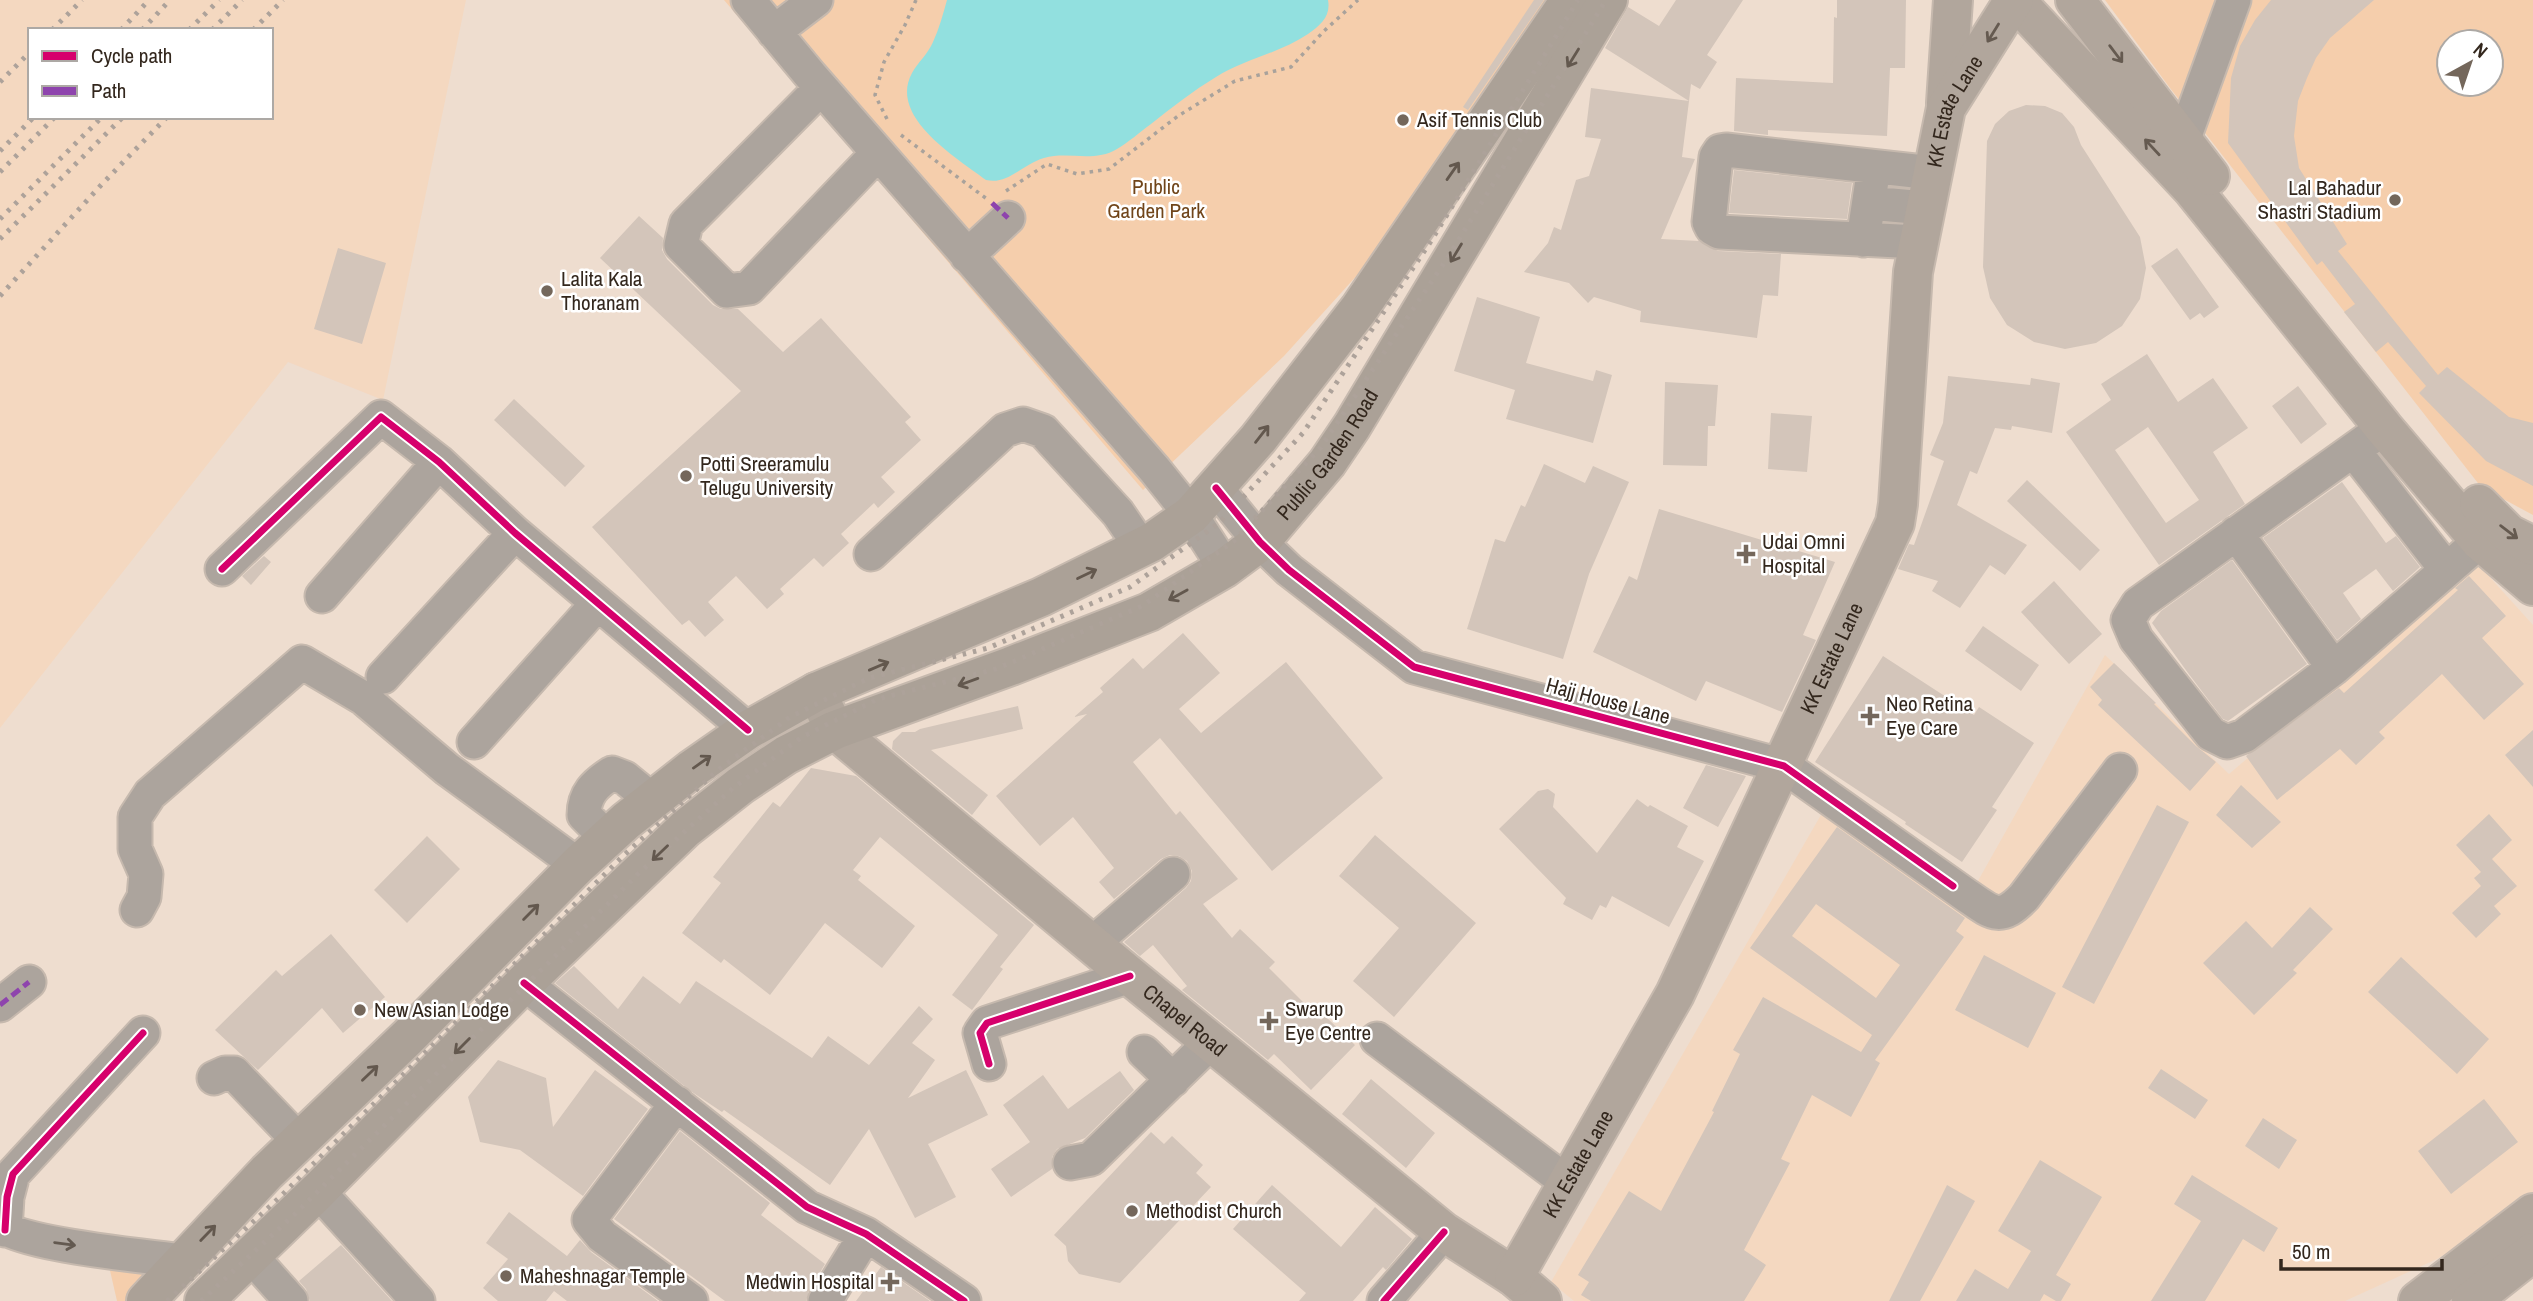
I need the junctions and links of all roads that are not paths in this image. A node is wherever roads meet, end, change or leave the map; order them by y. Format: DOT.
graph roads {
  1 [pos="748,0"];
  2 [pos="816,0"];
  3 [pos="1570,0"];
  4 [pos="1608,0"];
  5 [pos="1954,0"];
  6 [pos="2014,0"];
  7 [pos="2075,0"];
  8 [pos="2234,0"];
  9 [pos="774,32"];
  10 [pos="821,88"];
  11 [pos="1946,108"];
  12 [pos="2183,141"];
  13 [pos="878,153"];
  14 [pos="1874,167"];
  15 [pos="1869,203"];
  16 [pos="1001,205"];
  17 [pos="1925,208"];
  18 [pos="1863,240"];
  19 [pos="967,256"];
  20 [pos="2384,428"];
  21 [pos="2354,450"];
  22 [pos="439,462"];
  23 [pos="1204,502"];
  24 [pos="515,533"];
  25 [pos="2236,533"];
  26 [pos="2480,541"];
  27 [pos="1260,542"];
  28 [pos="2533,546"];
  29 [pos="1141,547"];
  30 [pos="871,554"];
  31 [pos="222,569"];
  32 [pos="1225,569"];
  33 [pos="2446,569"];
  34 [pos="2533,586"];
  35 [pos="322,596"];
  36 [pos="598,603"];
  37 [pos="2334,668"];
  38 [pos="383,677"];
  39 [pos="816,692"];
  40 [pos="748,730"];
  41 [pos="835,730"];
  42 [pos="474,742"];
  43 [pos="1784,766"];
  44 [pos="2120,770"];
  45 [pos="578,865"];
  46 [pos="1173,874"];
  47 [pos="136,910"];
  48 [pos="1093,943"];
  49 [pos="1130,976"];
  50 [pos="29,982"];
  51 [pos="524,983"];
  52 [pos="0,1005"];
  53 [pos="143,1033"];
  54 [pos="1377,1039"];
  55 [pos="1211,1042"];
  56 [pos="1144,1052"];
  57 [pos="989,1064"];
  58 [pos="214,1078"];
  59 [pos="1173,1080"];
  60 [pos="677,1102"];
  61 [pos="299,1141"];
  62 [pos="1070,1163"];
  63 [pos="1568,1183"];
  64 [pos="318,1191"];
  65 [pos="2533,1213"];
  66 [pos="2,1227"];
  67 [pos="1444,1232"];
  68 [pos="866,1234"];
  69 [pos="2532,1255"];
  70 [pos="251,1256"];
  71 [pos="181,1261"];
  72 [pos="1528,1289"];
  73 [pos="146,1301"];
  74 [pos="204,1301"];
  75 [pos="291,1301"];
  76 [pos="418,1301"];
  77 [pos="691,1301"];
  78 [pos="825,1301"];
  79 [pos="964,1301"];
  80 [pos="1384,1301"];
  81 [pos="2418,1301"];
  82 [pos="2471,1301"];
  1 -- 9 [label="street"];
  2 -- 9 [label="street"];
  23 -- 3 [label="highway, one-way"];
  4 -- 27 [label="highway, Public Garden Road, one-way"];
  5 -- 11 [label="main road"];
  6 -- 11 [label="main road, KK Estate Lane, one-way"];
  20 -- 6 [label="main road, one-way"];
  7 -- 12 [label="main road, one-way"];
  8 -- 12 [label="street"];
  9 -- 10 [label="street"];
  10 -- 13 [label="street"];
  10 -- 13 [label="street"];
  11 -- 17 [label="main road, KK Estate Lane"];
  12 -- 28 [label="main road, one-way"];
  13 -- 19 [label="street"];
  14 -- 15 [label="street"];
  14 -- 17 [label="street"];
  14 -- 18 [label="street"];
  15 -- 17 [label="street"];
  15 -- 18 [label="street"];
  16 -- 19 [label="street"];
  17 -- 18 [label="street"];
  17 -- 43 [label="main road, KK Estate Lane"];
  19 -- 23 [label="street"];
  20 -- 21 [label="street"];
  20 -- 26 [label="main road"];
  21 -- 25 [label="street"];
  21 -- 33 [label="street"];
  22 -- 24 [label="street"];
  22 -- 31 [label="street"];
  22 -- 35 [label="street"];
  23 -- 27 [label="street, Hajj House Lane"];
  23 -- 29 [label="highway"];
  23 -- 32 [label="street"];
  24 -- 36 [label="street"];
  24 -- 38 [label="street"];
  25 -- 37 [label="street"];
  25 -- 37 [label="street"];
  26 -- 33 [label="street"];
  26 -- 34 [label="main road"];
  27 -- 32 [label="highway, Public Garden Road"];
  27 -- 43 [label="street, Hajj House Lane"];
  29 -- 30 [label="street"];
  39 -- 29 [label="highway, one-way"];
  32 -- 41 [label="highway, Public Garden Road, one-way"];
  33 -- 37 [label="street"];
  36 -- 40 [label="street"];
  36 -- 42 [label="street"];
  39 -- 40 [label="highway"];
  39 -- 41 [label="main road"];
  45 -- 40 [label="highway, one-way"];
  41 -- 48 [label="main road, Chapel Road"];
  41 -- 51 [label="highway, Public Garden Road, one-way"];
  43 -- 44 [label="street, Hajj House Lane"];
  43 -- 63 [label="main road, KK Estate Lane"];
  45 -- 47 [label="street"];
  61 -- 45 [label="highway, one-way"];
  46 -- 48 [label="street"];
  48 -- 49 [label="main road, Chapel Road"];
  49 -- 55 [label="main road, Chapel Road"];
  49 -- 57 [label="street"];
  50 -- 52 [label="street"];
  51 -- 60 [label="street"];
  51 -- 64 [label="highway, Public Garden Road, one-way"];
  53 -- 66 [label="street"];
  54 -- 63 [label="street"];
  55 -- 59 [label="street"];
  55 -- 67 [label="main road, Chapel Road"];
  56 -- 59 [label="street"];
  58 -- 61 [label="street"];
  59 -- 62 [label="street"];
  60 -- 68 [label="street"];
  60 -- 77 [label="street"];
  71 -- 61 [label="highway, one-way"];
  63 -- 72 [label="main road, KK Estate Lane"];
  64 -- 70 [label="highway, Public Garden Road"];
  64 -- 76 [label="street"];
  65 -- 81 [label="main road"];
  66 -- 71 [label="street, one-way"];
  67 -- 72 [label="main road, Chapel Road"];
  67 -- 80 [label="street"];
  68 -- 78 [label="street"];
  68 -- 79 [label="street"];
  69 -- 82 [label="main road"];
  70 -- 74 [label="highway, Public Garden Road"];
  70 -- 75 [label="street"];
  71 -- 73 [label="highway"];
}
